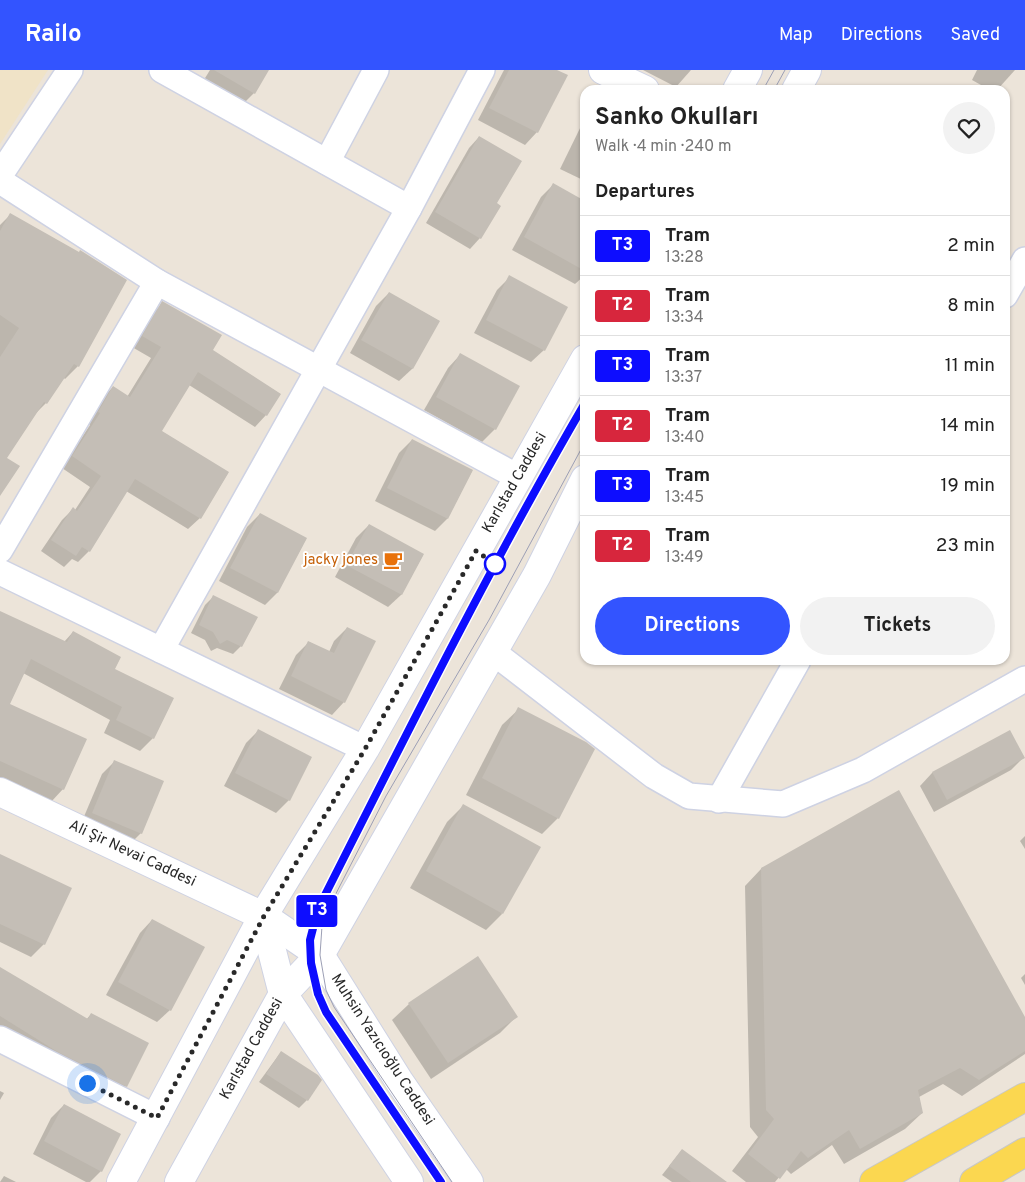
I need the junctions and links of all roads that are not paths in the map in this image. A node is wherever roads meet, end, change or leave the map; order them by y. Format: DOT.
graph roads {
  1 [pos="70,70"];
  2 [pos="162,70"];
  3 [pos="376,70"];
  4 [pos="482,70"];
  5 [pos="603,70"];
  6 [pos="748,70"];
  7 [pos="808,70"];
  8 [pos="634,85"];
  9 [pos="740,85"];
  10 [pos="799,85"];
  11 [pos="327,162"];
  12 [pos="0,174"];
  13 [pos="0,181"];
  14 [pos="409,208"];
  15 [pos="1025,260"];
  16 [pos="157,282"];
  17 [pos="1010,286"];
  18 [pos="580,368"];
  19 [pos="319,369"];
  20 [pos="518,477"];
  21 [pos="580,489"];
  22 [pos="0,550"];
  23 [pos="0,572"];
  24 [pos="161,650"];
  25 [pos="492,652"];
  26 [pos="795,665"];
  27 [pos="1025,679"];
  28 [pos="365,749"];
  29 [pos="0,792"];
  30 [pos="719,800"];
  31 [pos="264,916"];
  32 [pos="320,954"];
  33 [pos="283,994"];
  34 [pos="0,1039"];
  35 [pos="1025,1097"];
  36 [pos="157,1118"];
  37 [pos="1025,1152"];
  38 [pos="121,1182"];
  39 [pos="178,1182"];
  40 [pos="409,1182"];
  41 [pos="469,1182"];
  42 [pos="874,1182"];
  43 [pos="974,1182"];
  1 -- 12 [label="street"];
  2 -- 11 [label="street"];
  3 -- 11 [label="street"];
  4 -- 14 [label="street"];
  5 -- 8 [label="street"];
  6 -- 9 [label="street"];
  7 -- 10 [label="street"];
  11 -- 14 [label="street"];
  13 -- 16 [label="street"];
  14 -- 19 [label="street"];
  15 -- 17 [label="street"];
  16 -- 19 [label="street"];
  16 -- 22 [label="street"];
  18 -- 20 [label="street, Karlstad Caddesi"];
  19 -- 20 [label="street"];
  19 -- 24 [label="street"];
  20 -- 28 [label="street, Karlstad Caddesi"];
  21 -- 25 [label="street, Karlstad Caddesi"];
  23 -- 24 [label="street"];
  24 -- 28 [label="street"];
  25 -- 30 [label="street"];
  25 -- 32 [label="street, Karlstad Caddesi"];
  26 -- 30 [label="street"];
  27 -- 30 [label="street"];
  28 -- 31 [label="street, Karlstad Caddesi"];
  29 -- 31 [label="street, Ali Şir Nevai Caddesi"];
  31 -- 32 [label="street, Muhsin Yazıcıoğlu Caddesi"];
  31 -- 33 [label="street"];
  31 -- 36 [label="street, Karlstad Caddesi"];
  32 -- 33 [label="street, Karlstad Caddesi"];
  32 -- 41 [label="street, Muhsin Yazıcıoğlu Caddesi"];
  33 -- 39 [label="street, Karlstad Caddesi"];
  33 -- 40 [label="street"];
  34 -- 36 [label="street"];
  35 -- 42 [label="main road"];
  36 -- 38 [label="street, Karlstad Caddesi"];
  37 -- 43 [label="main road"];
}
